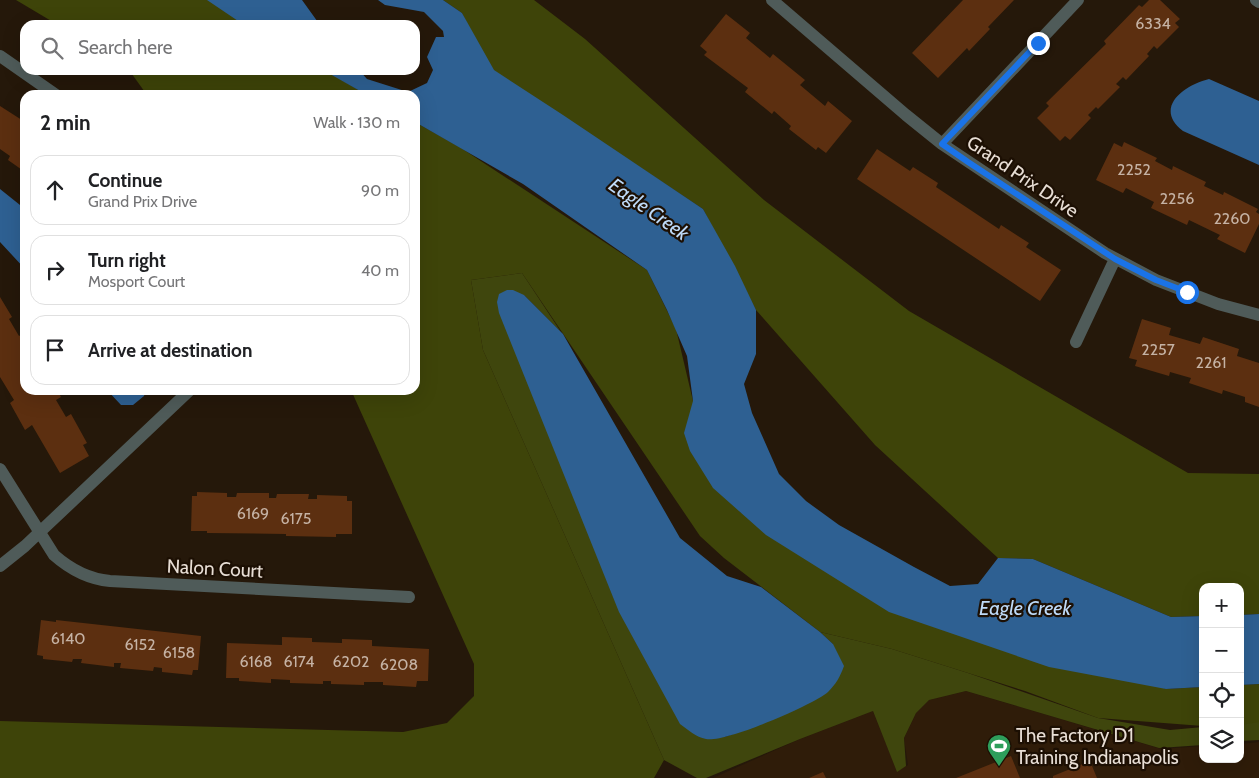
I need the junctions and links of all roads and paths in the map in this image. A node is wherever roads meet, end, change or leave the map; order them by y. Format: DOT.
graph roads {
  1 [pos="772,0"];
  2 [pos="1078,0"];
  3 [pos="0,56"];
  4 [pos="20,70"];
  5 [pos="27,75"];
  6 [pos="49,90"];
  7 [pos="942,144"];
  8 [pos="1115,259"];
  9 [pos="1259,315"];
  10 [pos="1076,342"];
  11 [pos="185,395"];
  12 [pos="0,469"];
  13 [pos="38,532"];
  14 [pos="0,566"];
  15 [pos="409,597"];
  1 -- 7 [label="street, Grand Prix Drive"];
  2 -- 7 [label="street"];
  3 -- 4 [label="street"];
  5 -- 6 [label="street"];
  7 -- 8 [label="street, Grand Prix Drive"];
  8 -- 9 [label="street, Grand Prix Drive"];
  8 -- 10 [label="street"];
  11 -- 13 [label="street"];
  12 -- 13 [label="street, Nalon Court"];
  13 -- 14 [label="street"];
  13 -- 15 [label="street, Nalon Court"];
}
